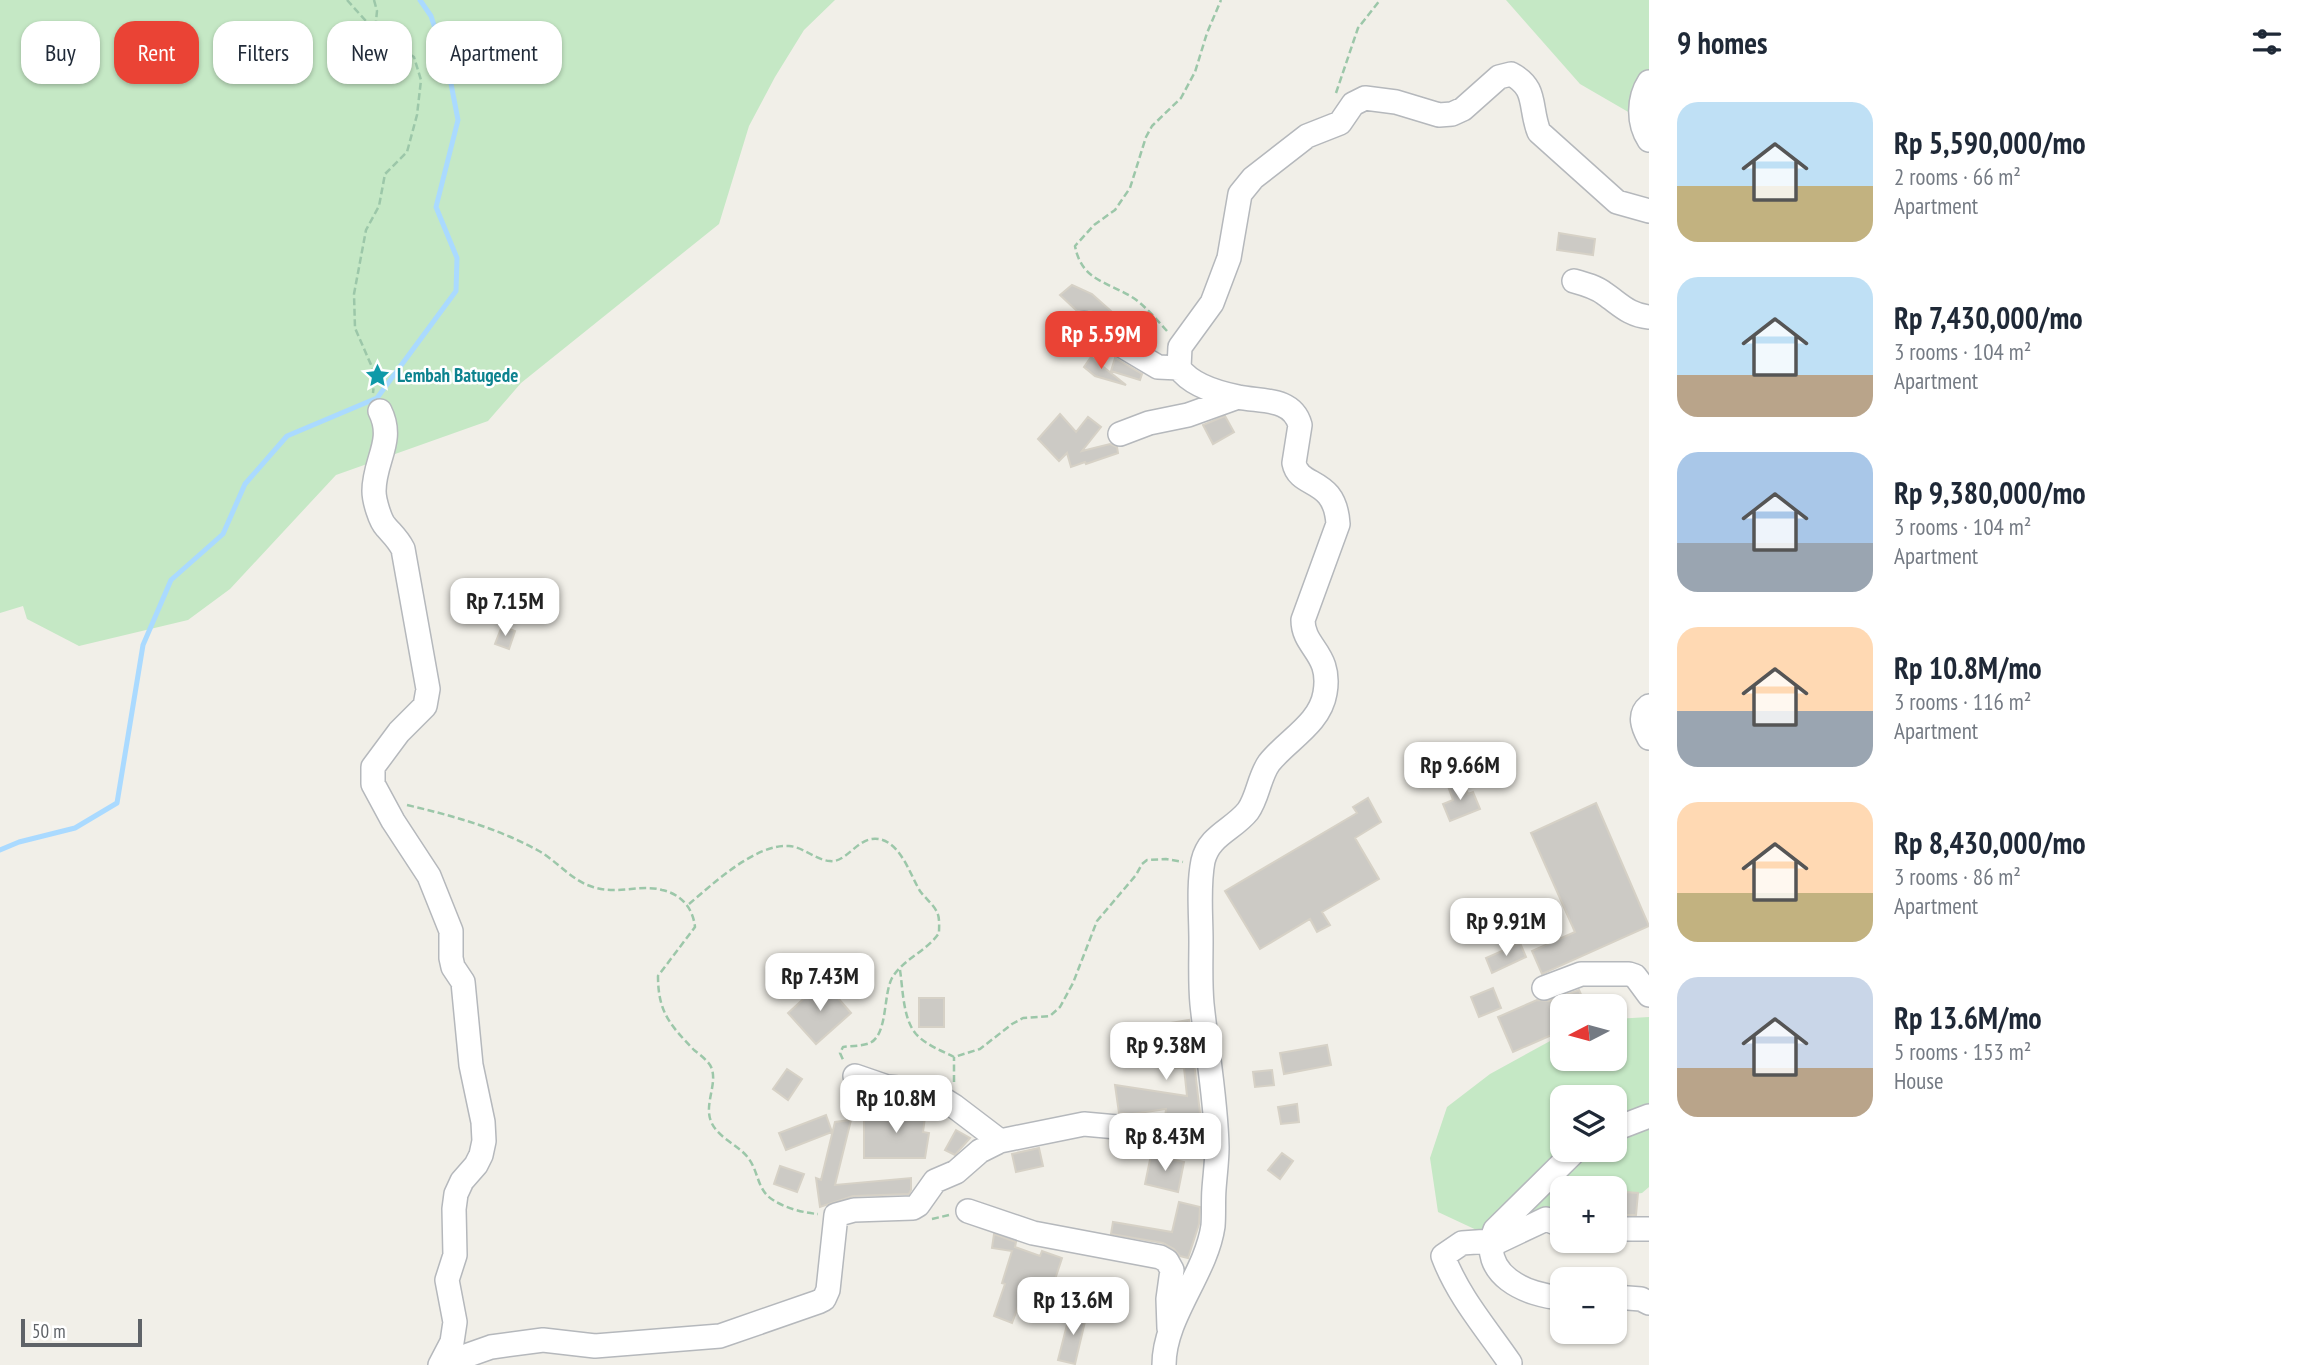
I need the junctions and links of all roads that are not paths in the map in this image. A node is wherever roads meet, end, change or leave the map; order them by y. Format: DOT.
graph roads {
  1 [pos="1649,82"];
  2 [pos="1649,140"];
  3 [pos="1649,211"];
  4 [pos="1574,281"];
  5 [pos="1649,317"];
  6 [pos="1084,323"];
  7 [pos="1179,358"];
  8 [pos="1238,397"];
  9 [pos="377,402"];
  10 [pos="1120,434"];
  11 [pos="1649,706"];
  12 [pos="1649,738"];
  13 [pos="1544,988"];
  14 [pos="1649,995"];
  15 [pos="855,1076"];
  16 [pos="1649,1116"];
  17 [pos="1627,1124"];
  18 [pos="1000,1141"];
  19 [pos="1217,1149"];
  20 [pos="1564,1162"];
  21 [pos="968,1211"];
  22 [pos="1550,1221"];
  23 [pos="1627,1229"];
  24 [pos="1649,1229"];
  25 [pos="1491,1243"];
  26 [pos="1550,1296"];
  27 [pos="1627,1298"];
  28 [pos="1649,1303"];
  29 [pos="1169,1335"];
  30 [pos="1510,1363"];
  31 [pos="440,1365"];
  32 [pos="1164,1365"];
  1 -- 2 [label="street"];
  3 -- 7 [label="street"];
  4 -- 5 [label="street"];
  6 -- 7 [label="street"];
  7 -- 8 [label="street"];
  8 -- 10 [label="street"];
  8 -- 19 [label="street"];
  9 -- 31 [label="street"];
  11 -- 12 [label="street"];
  13 -- 14 [label="street"];
  15 -- 18 [label="street"];
  16 -- 17 [label="street"];
  18 -- 19 [label="street"];
  18 -- 31 [label="street"];
  19 -- 29 [label="street"];
  20 -- 25 [label="street"];
  21 -- 29 [label="street"];
  22 -- 25 [label="street"];
  23 -- 24 [label="street"];
  25 -- 26 [label="street"];
  25 -- 30 [label="street"];
  27 -- 28 [label="street"];
  29 -- 32 [label="street"];
}
